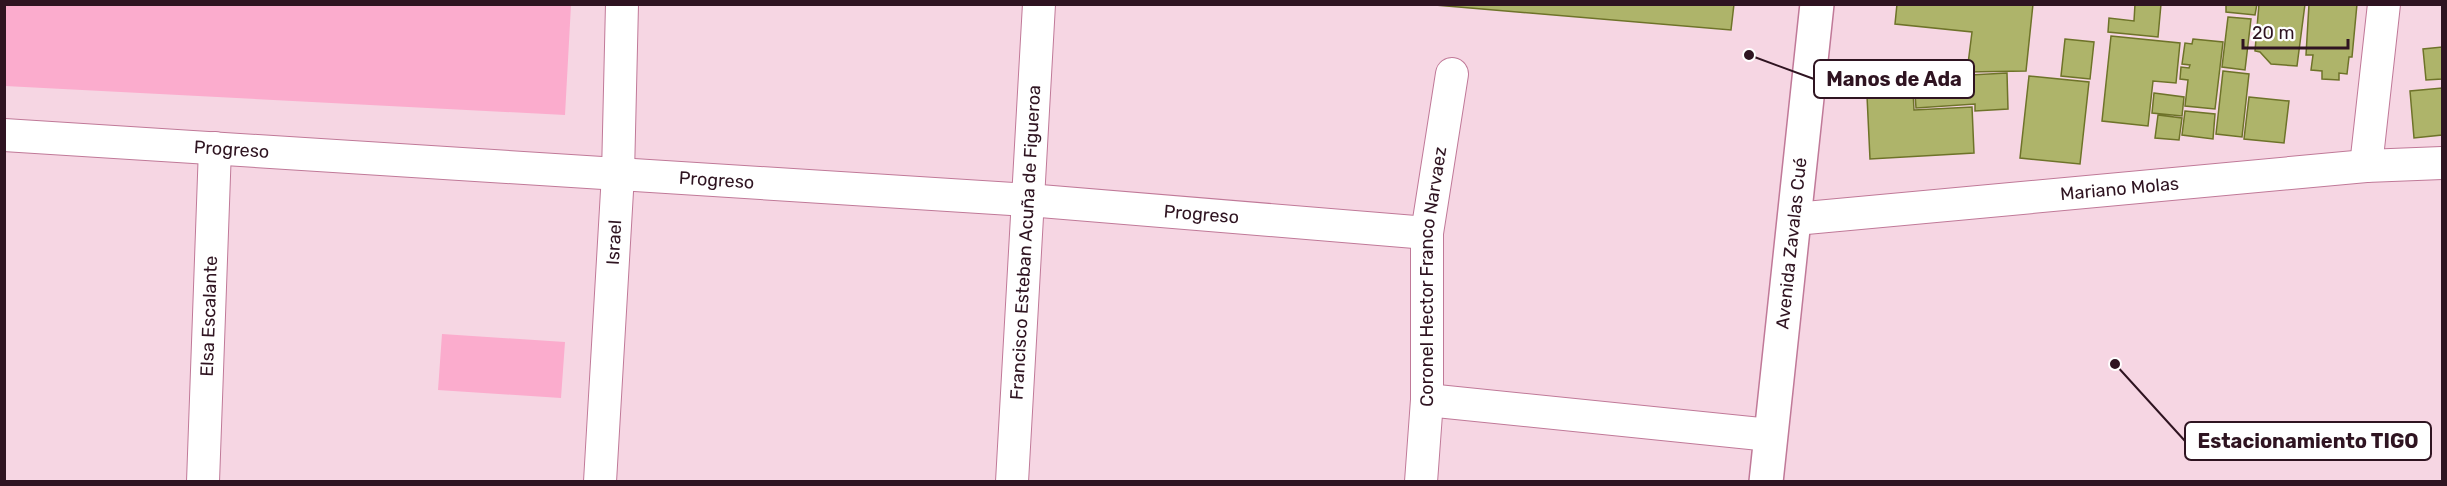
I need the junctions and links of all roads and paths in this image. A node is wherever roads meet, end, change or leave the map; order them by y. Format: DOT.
graph roads {
  1 [pos="622,4"];
  2 [pos="1040,4"];
  3 [pos="1817,4"];
  4 [pos="2384,4"];
  5 [pos="1452,74"];
  6 [pos="4,135"];
  7 [pos="215,148"];
  8 [pos="2442,162"];
  9 [pos="2366,166"];
  10 [pos="618,174"];
  11 [pos="1028,200"];
  12 [pos="1795,219"];
  13 [pos="1427,233"];
  14 [pos="1427,400"];
  15 [pos="1770,435"];
  16 [pos="203,482"];
  17 [pos="600,482"];
  18 [pos="1012,482"];
  19 [pos="1421,482"];
  20 [pos="1766,482"];
  1 -- 10 [label="street, Israel"];
  2 -- 11 [label="street, Francisco Esteban Acuña de Figueroa"];
  3 -- 12 [label="main road, Avenida Zavalas Cué"];
  4 -- 9 [label="street"];
  5 -- 13 [label="street, Coronel Hector Franco Narvaez"];
  6 -- 7 [label="street, Progreso"];
  7 -- 10 [label="street, Progreso"];
  7 -- 16 [label="street, Elsa Escalante"];
  8 -- 9 [label="street, Mariano Molas"];
  9 -- 12 [label="street, Mariano Molas"];
  10 -- 11 [label="street, Progreso"];
  10 -- 17 [label="street, Israel"];
  11 -- 13 [label="street, Progreso"];
  11 -- 18 [label="street, Francisco Esteban Acuña de Figueroa"];
  12 -- 15 [label="main road, Avenida Zavalas Cué"];
  13 -- 14 [label="street, Coronel Hector Franco Narvaez"];
  14 -- 15 [label="street"];
  14 -- 19 [label="street, Coronel Hector Franco Narvaez"];
  15 -- 20 [label="main road, Avenida Zavalas Cué"];
}
